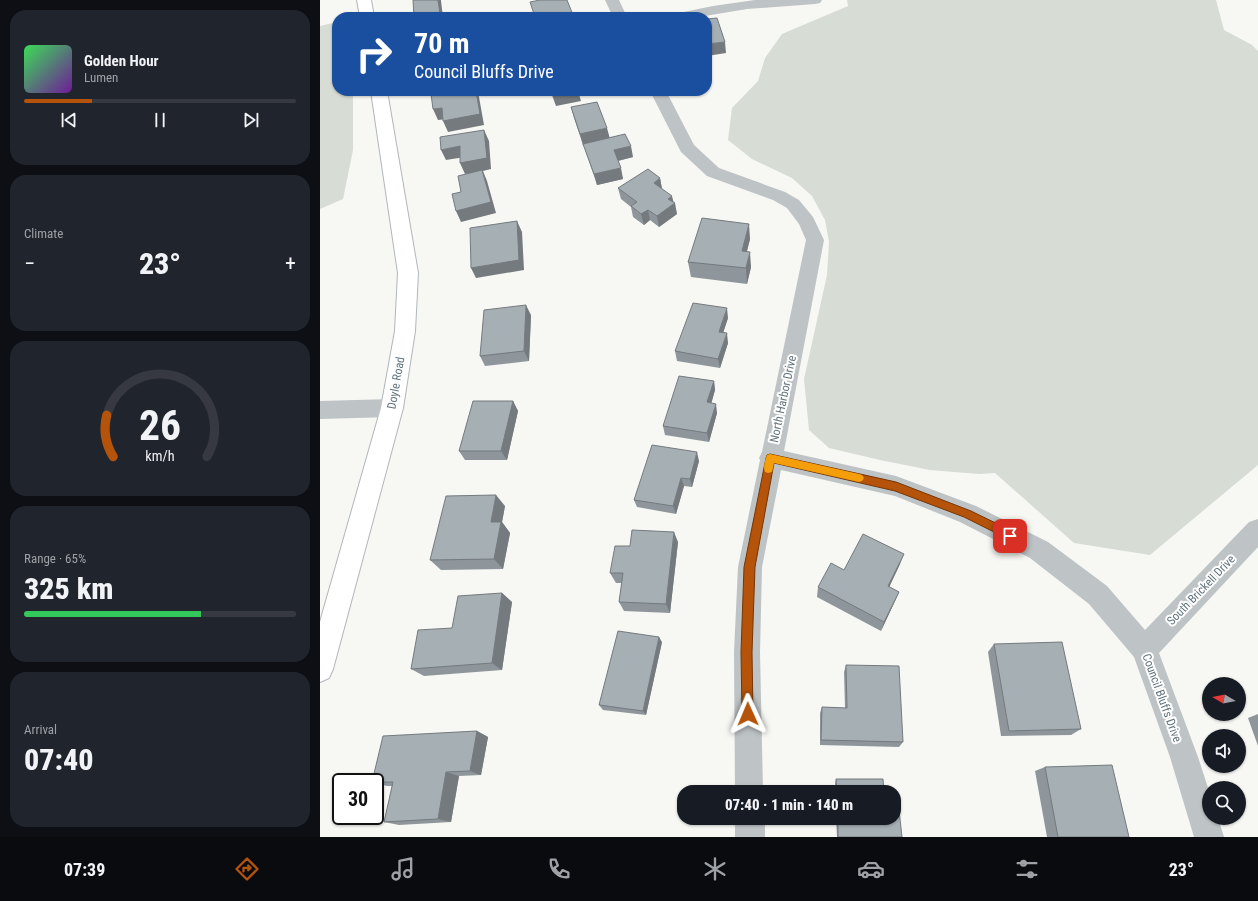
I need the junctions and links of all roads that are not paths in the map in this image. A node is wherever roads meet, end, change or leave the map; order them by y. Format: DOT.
graph roads {
  1 [pos="364,0"];
  2 [pos="612,0"];
  3 [pos="815,0"];
  4 [pos="365,12"];
  5 [pos="618,12"];
  6 [pos="700,12"];
  7 [pos="380,96"];
  8 [pos="661,96"];
  9 [pos="392,408"];
  10 [pos="320,410"];
  11 [pos="770,458"];
  12 [pos="1258,530"];
  13 [pos="1144,649"];
  14 [pos="320,669"];
  15 [pos="749,785"];
  16 [pos="750,825"];
  17 [pos="750,837"];
  18 [pos="1209,837"];
  1 -- 4 [label="main road"];
  2 -- 5 [label="street"];
  3 -- 6 [label="street"];
  7 -- 9 [label="main road, Doyle Road"];
  8 -- 11 [label="street, North Harbor Drive"];
  9 -- 10 [label="street"];
  9 -- 14 [label="main road, Doyle Road"];
  11 -- 13 [label="street, Council Bluffs Drive"];
  11 -- 15 [label="street, North Harbor Drive"];
  12 -- 13 [label="street, South Brickell Drive"];
  13 -- 18 [label="street, Council Bluffs Drive"];
  16 -- 17 [label="street"];
}
